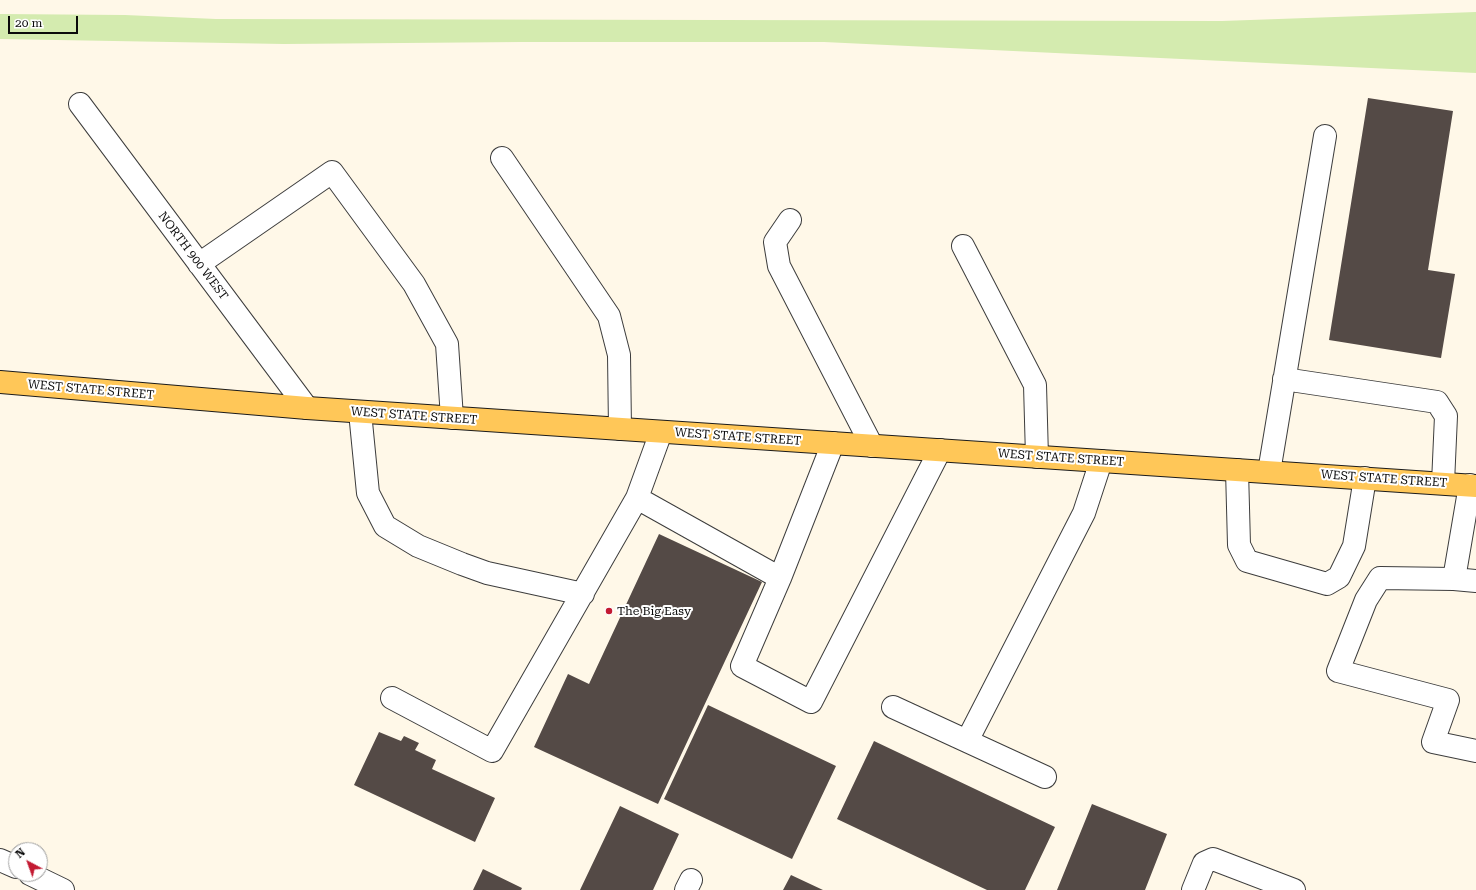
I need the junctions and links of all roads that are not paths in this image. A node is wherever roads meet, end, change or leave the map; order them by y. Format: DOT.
graph roads {
  1 [pos="80,104"];
  2 [pos="1325,136"];
  3 [pos="502,158"];
  4 [pos="790,220"];
  5 [pos="963,246"];
  6 [pos="199,264"];
  7 [pos="1284,379"];
  8 [pos="0,382"];
  9 [pos="307,408"];
  10 [pos="360,412"];
  11 [pos="452,418"];
  12 [pos="620,429"];
  13 [pos="661,432"];
  14 [pos="833,443"];
  15 [pos="872,446"];
  16 [pos="940,450"];
  17 [pos="1037,457"];
  18 [pos="1101,461"];
  19 [pos="1237,470"];
  20 [pos="1269,472"];
  21 [pos="1365,478"];
  22 [pos="1443,483"];
  23 [pos="1473,485"];
  24 [pos="637,498"];
  25 [pos="780,578"];
  26 [pos="1454,579"];
  27 [pos="1476,581"];
  28 [pos="583,594"];
  29 [pos="392,698"];
  30 [pos="892,707"];
  31 [pos="967,741"];
  32 [pos="1476,752"];
  33 [pos="1045,777"];
  34 [pos="46,882"];
  35 [pos="63,890"];
  36 [pos="1193,890"];
  37 [pos="1294,890"];
  1 -- 6 [label="street, NORTH 900 WEST"];
  2 -- 7 [label="street"];
  3 -- 12 [label="street"];
  4 -- 15 [label="street"];
  5 -- 17 [label="street"];
  6 -- 9 [label="street, NORTH 900 WEST"];
  6 -- 11 [label="street"];
  7 -- 20 [label="street"];
  7 -- 22 [label="street"];
  8 -- 9 [label="main road, WEST STATE STREET"];
  9 -- 10 [label="main road, WEST STATE STREET"];
  10 -- 11 [label="main road, WEST STATE STREET"];
  10 -- 28 [label="street"];
  11 -- 12 [label="main road, WEST STATE STREET"];
  12 -- 13 [label="main road, WEST STATE STREET"];
  13 -- 14 [label="main road, WEST STATE STREET"];
  13 -- 24 [label="street"];
  14 -- 15 [label="main road, WEST STATE STREET"];
  14 -- 25 [label="street"];
  15 -- 16 [label="main road, WEST STATE STREET"];
  16 -- 17 [label="main road, WEST STATE STREET"];
  16 -- 25 [label="street"];
  17 -- 18 [label="main road, WEST STATE STREET"];
  18 -- 19 [label="main road, WEST STATE STREET"];
  18 -- 31 [label="street"];
  19 -- 20 [label="main road, WEST STATE STREET"];
  19 -- 21 [label="street"];
  20 -- 21 [label="main road, WEST STATE STREET"];
  21 -- 22 [label="main road, WEST STATE STREET"];
  22 -- 23 [label="main road, WEST STATE STREET"];
  23 -- 26 [label="street"];
  24 -- 25 [label="street"];
  24 -- 28 [label="street"];
  26 -- 27 [label="street"];
  26 -- 32 [label="street"];
  28 -- 29 [label="street"];
  30 -- 31 [label="street"];
  31 -- 33 [label="street"];
  34 -- 35 [label="street"];
  36 -- 37 [label="street"];
}
